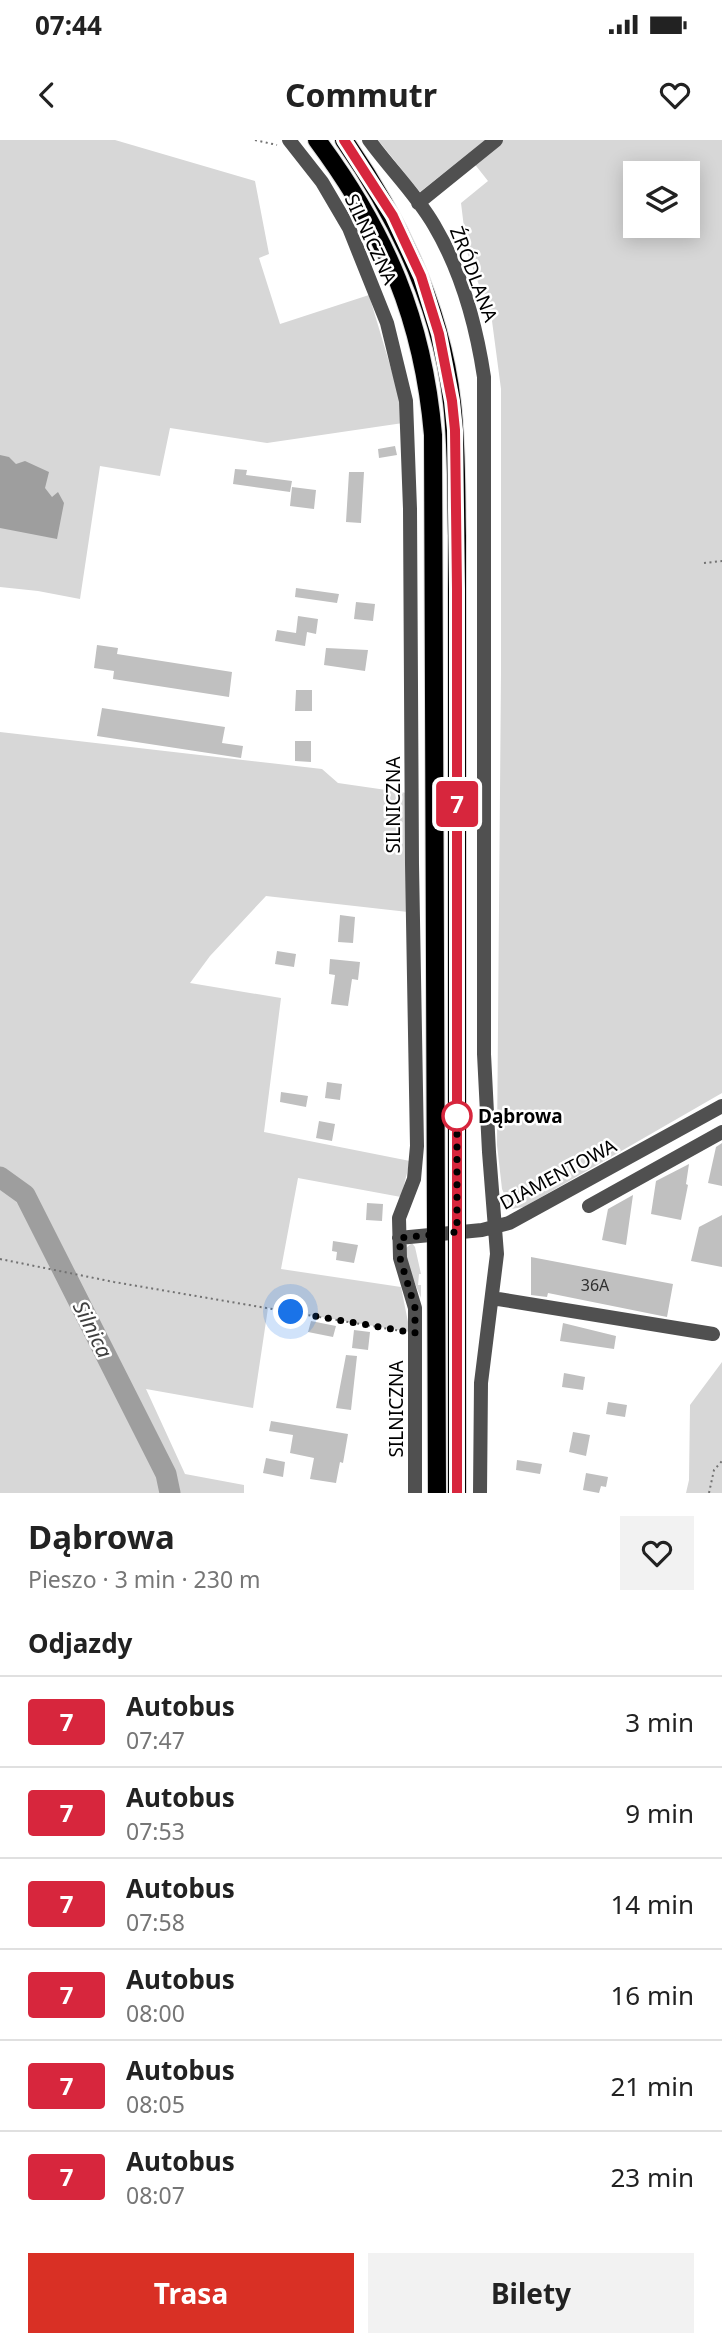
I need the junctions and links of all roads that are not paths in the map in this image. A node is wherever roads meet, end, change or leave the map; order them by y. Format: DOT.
graph roads {
  1 [pos="317,140"];
  2 [pos="344,140"];
  3 [pos="369,140"];
  4 [pos="496,140"];
  5 [pos="292,144"];
  6 [pos="418,202"];
  7 [pos="722,1106"];
  8 [pos="722,1132"];
  9 [pos="644,1149"];
  10 [pos="655,1169"];
  11 [pos="589,1206"];
  12 [pos="497,1228"];
  13 [pos="457,1232"];
  14 [pos="436,1235"];
  15 [pos="400,1238"];
  16 [pos="492,1298"];
  17 [pos="713,1334"];
  18 [pos="415,1493"];
  19 [pos="437,1493"];
  20 [pos="457,1493"];
  21 [pos="480,1493"];
  1 -- 14 [label="main road"];
  2 -- 13 [label="main road"];
  3 -- 6 [label="street, ŹRÓDLANA"];
  4 -- 6 [label="street"];
  5 -- 15 [label="street, SILNICZNA"];
  6 -- 12 [label="street, ŹRÓDLANA"];
  7 -- 9 [label="street, DIAMENTOWA"];
  8 -- 10 [label="street"];
  9 -- 10 [label="street"];
  9 -- 12 [label="street, DIAMENTOWA"];
  10 -- 11 [label="street"];
  12 -- 13 [label="street, DIAMENTOWA"];
  12 -- 16 [label="street, ŹRÓDLANA"];
  13 -- 14 [label="street, DIAMENTOWA"];
  13 -- 20 [label="main road"];
  14 -- 15 [label="street, DIAMENTOWA"];
  14 -- 19 [label="main road"];
  15 -- 18 [label="street, SILNICZNA"];
  16 -- 17 [label="street"];
  16 -- 21 [label="street, ŹRÓDLANA"];
}
